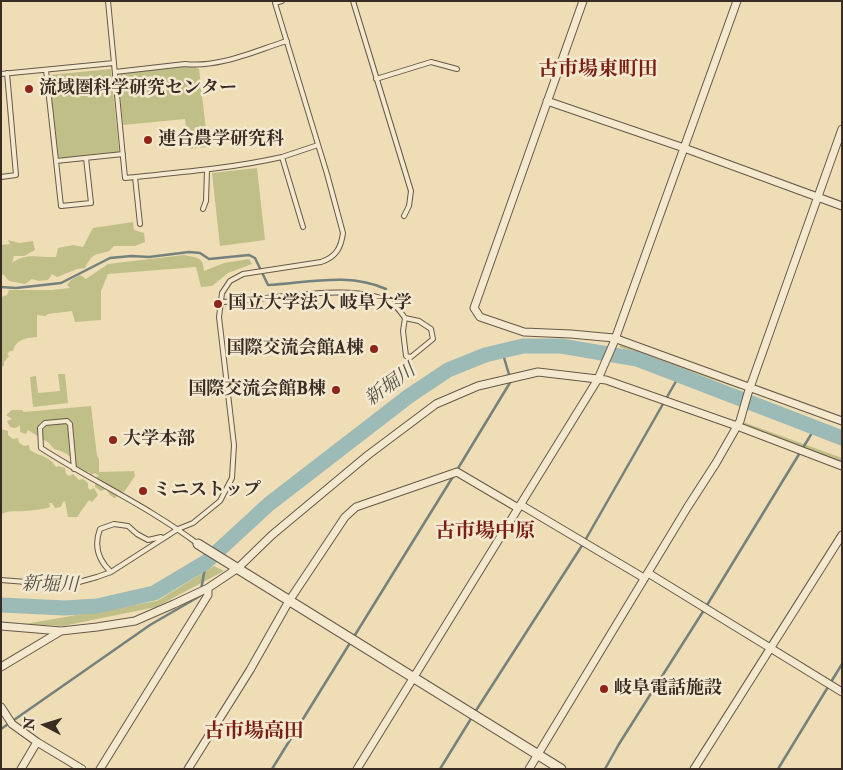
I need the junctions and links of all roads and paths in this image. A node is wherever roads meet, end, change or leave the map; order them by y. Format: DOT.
graph roads {
  1 [pos="108,1"];
  2 [pos="282,1"];
  3 [pos="353,1"];
  4 [pos="583,1"];
  5 [pos="737,1"];
  6 [pos="275,2"];
  7 [pos="287,41"];
  8 [pos="114,63"];
  9 [pos="457,69"];
  10 [pos="46,70"];
  11 [pos="115,72"];
  12 [pos="1,74"];
  13 [pos="7,74"];
  14 [pos="376,79"];
  15 [pos="547,101"];
  16 [pos="842,129"];
  17 [pos="318,145"];
  18 [pos="684,148"];
  19 [pos="123,154"];
  20 [pos="282,157"];
  21 [pos="86,158"];
  22 [pos="56,161"];
  23 [pos="207,170"];
  24 [pos="1,177"];
  25 [pos="135,177"];
  26 [pos="817,197"];
  27 [pos="842,206"];
  28 [pos="203,209"];
  29 [pos="404,216"];
  30 [pos="140,224"];
  31 [pos="303,227"];
  32 [pos="220,302"];
  33 [pos="405,318"];
  34 [pos="614,340"];
  35 [pos="599,377"];
  36 [pos="749,390"];
  37 [pos="842,421"];
  38 [pos="738,424"];
  39 [pos="842,466"];
  40 [pos="74,469"];
  41 [pos="519,506"];
  42 [pos="178,529"];
  43 [pos="842,535"];
  44 [pos="165,537"];
  45 [pos="198,544"];
  46 [pos="236,567"];
  47 [pos="110,572"];
  48 [pos="646,575"];
  49 [pos="1,580"];
  50 [pos="208,588"];
  51 [pos="289,601"];
  52 [pos="1,626"];
  53 [pos="61,631"];
  54 [pos="772,648"];
  55 [pos="1,667"];
  56 [pos="414,677"];
  57 [pos="842,692"];
  58 [pos="1,707"];
  59 [pos="37,742"];
  60 [pos="537,754"];
  61 [pos="21,769"];
  62 [pos="82,769"];
  63 [pos="100,769"];
  64 [pos="188,769"];
  65 [pos="356,769"];
  66 [pos="529,769"];
  67 [pos="561,769"];
  68 [pos="694,769"];
  1 -- 8 [label="lane"];
  2 -- 6 [label="lane"];
  3 -- 14 [label="lane"];
  4 -- 15 [label="street"];
  5 -- 18 [label="street"];
  6 -- 7 [label="lane"];
  7 -- 11 [label="lane"];
  7 -- 17 [label="lane"];
  8 -- 10 [label="lane"];
  8 -- 11 [label="lane"];
  9 -- 14 [label="lane"];
  10 -- 13 [label="lane"];
  10 -- 22 [label="lane"];
  11 -- 19 [label="lane"];
  12 -- 13 [label="lane"];
  13 -- 24 [label="lane"];
  14 -- 29 [label="lane"];
  15 -- 18 [label="street"];
  15 -- 34 [label="street"];
  16 -- 26 [label="street"];
  17 -- 20 [label="lane"];
  17 -- 32 [label="lane"];
  18 -- 26 [label="street"];
  18 -- 34 [label="street"];
  19 -- 21 [label="lane"];
  19 -- 25 [label="lane"];
  20 -- 23 [label="lane"];
  20 -- 31 [label="lane"];
  21 -- 22 [label="lane"];
  21 -- 22 [label="lane"];
  23 -- 25 [label="lane"];
  23 -- 28 [label="lane"];
  25 -- 30 [label="lane"];
  26 -- 27 [label="street"];
  26 -- 36 [label="street"];
  32 -- 33 [label="lane"];
  32 -- 42 [label="lane"];
  33 -- 33 [label="lane"];
  34 -- 35 [label="street"];
  34 -- 36 [label="street"];
  35 -- 38 [label="street"];
  35 -- 41 [label="street"];
  35 -- 46 [label="street"];
  36 -- 37 [label="street"];
  36 -- 38 [label="street"];
  38 -- 39 [label="street"];
  38 -- 48 [label="street"];
  40 -- 40 [label="lane"];
  40 -- 42 [label="lane"];
  41 -- 48 [label="street"];
  41 -- 51 [label="street"];
  41 -- 56 [label="street"];
  42 -- 44 [label="lane"];
  42 -- 45 [label="lane"];
  43 -- 54 [label="street"];
  44 -- 47 [label="lane"];
  44 -- 47 [label="lane"];
  45 -- 46 [label="street"];
  46 -- 50 [label="street"];
  46 -- 51 [label="street"];
  47 -- 49 [label="lane"];
  48 -- 54 [label="street"];
  48 -- 60 [label="street"];
  50 -- 53 [label="street"];
  50 -- 63 [label="street"];
  51 -- 56 [label="street"];
  51 -- 64 [label="street"];
  52 -- 53 [label="street"];
  53 -- 55 [label="street"];
  54 -- 57 [label="street"];
  54 -- 68 [label="street"];
  56 -- 60 [label="street"];
  56 -- 65 [label="street"];
  58 -- 59 [label="street"];
  59 -- 61 [label="street"];
  59 -- 62 [label="street"];
  60 -- 66 [label="street"];
  60 -- 67 [label="street"];
}
